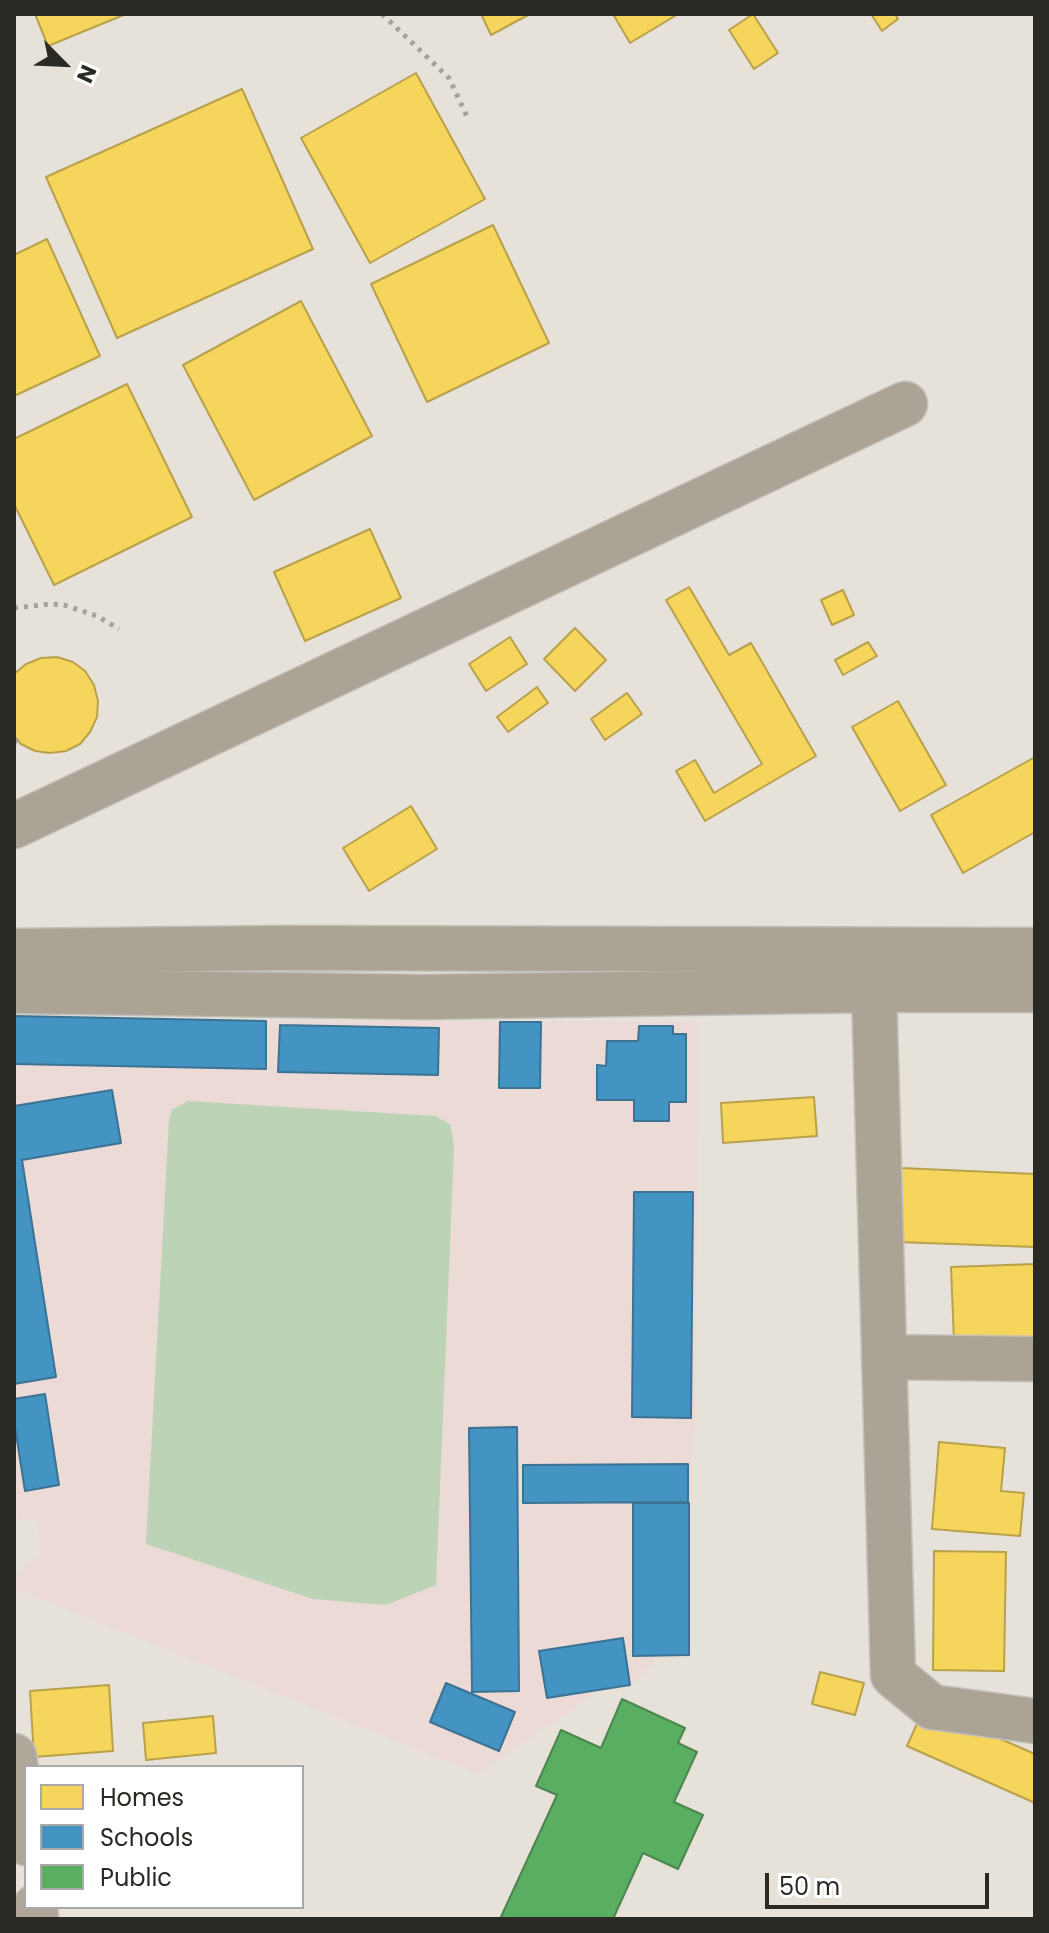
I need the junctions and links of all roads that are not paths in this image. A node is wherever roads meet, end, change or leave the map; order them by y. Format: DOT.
graph roads {
  1 [pos="905,404"];
  2 [pos="14,826"];
  3 [pos="1035,950"];
  4 [pos="14,951"];
  5 [pos="874,990"];
  6 [pos="1035,990"];
  7 [pos="14,991"];
  8 [pos="884,1357"];
  9 [pos="1035,1359"];
  10 [pos="1035,1721"];
  11 [pos="14,1756"];
  12 [pos="24,1828"];
  1 -- 2 [label="street"];
  3 -- 4 [label="street"];
  5 -- 6 [label="street"];
  5 -- 7 [label="street"];
  5 -- 8 [label="street"];
  8 -- 9 [label="street"];
  8 -- 10 [label="street"];
  11 -- 12 [label="main road"];
}
